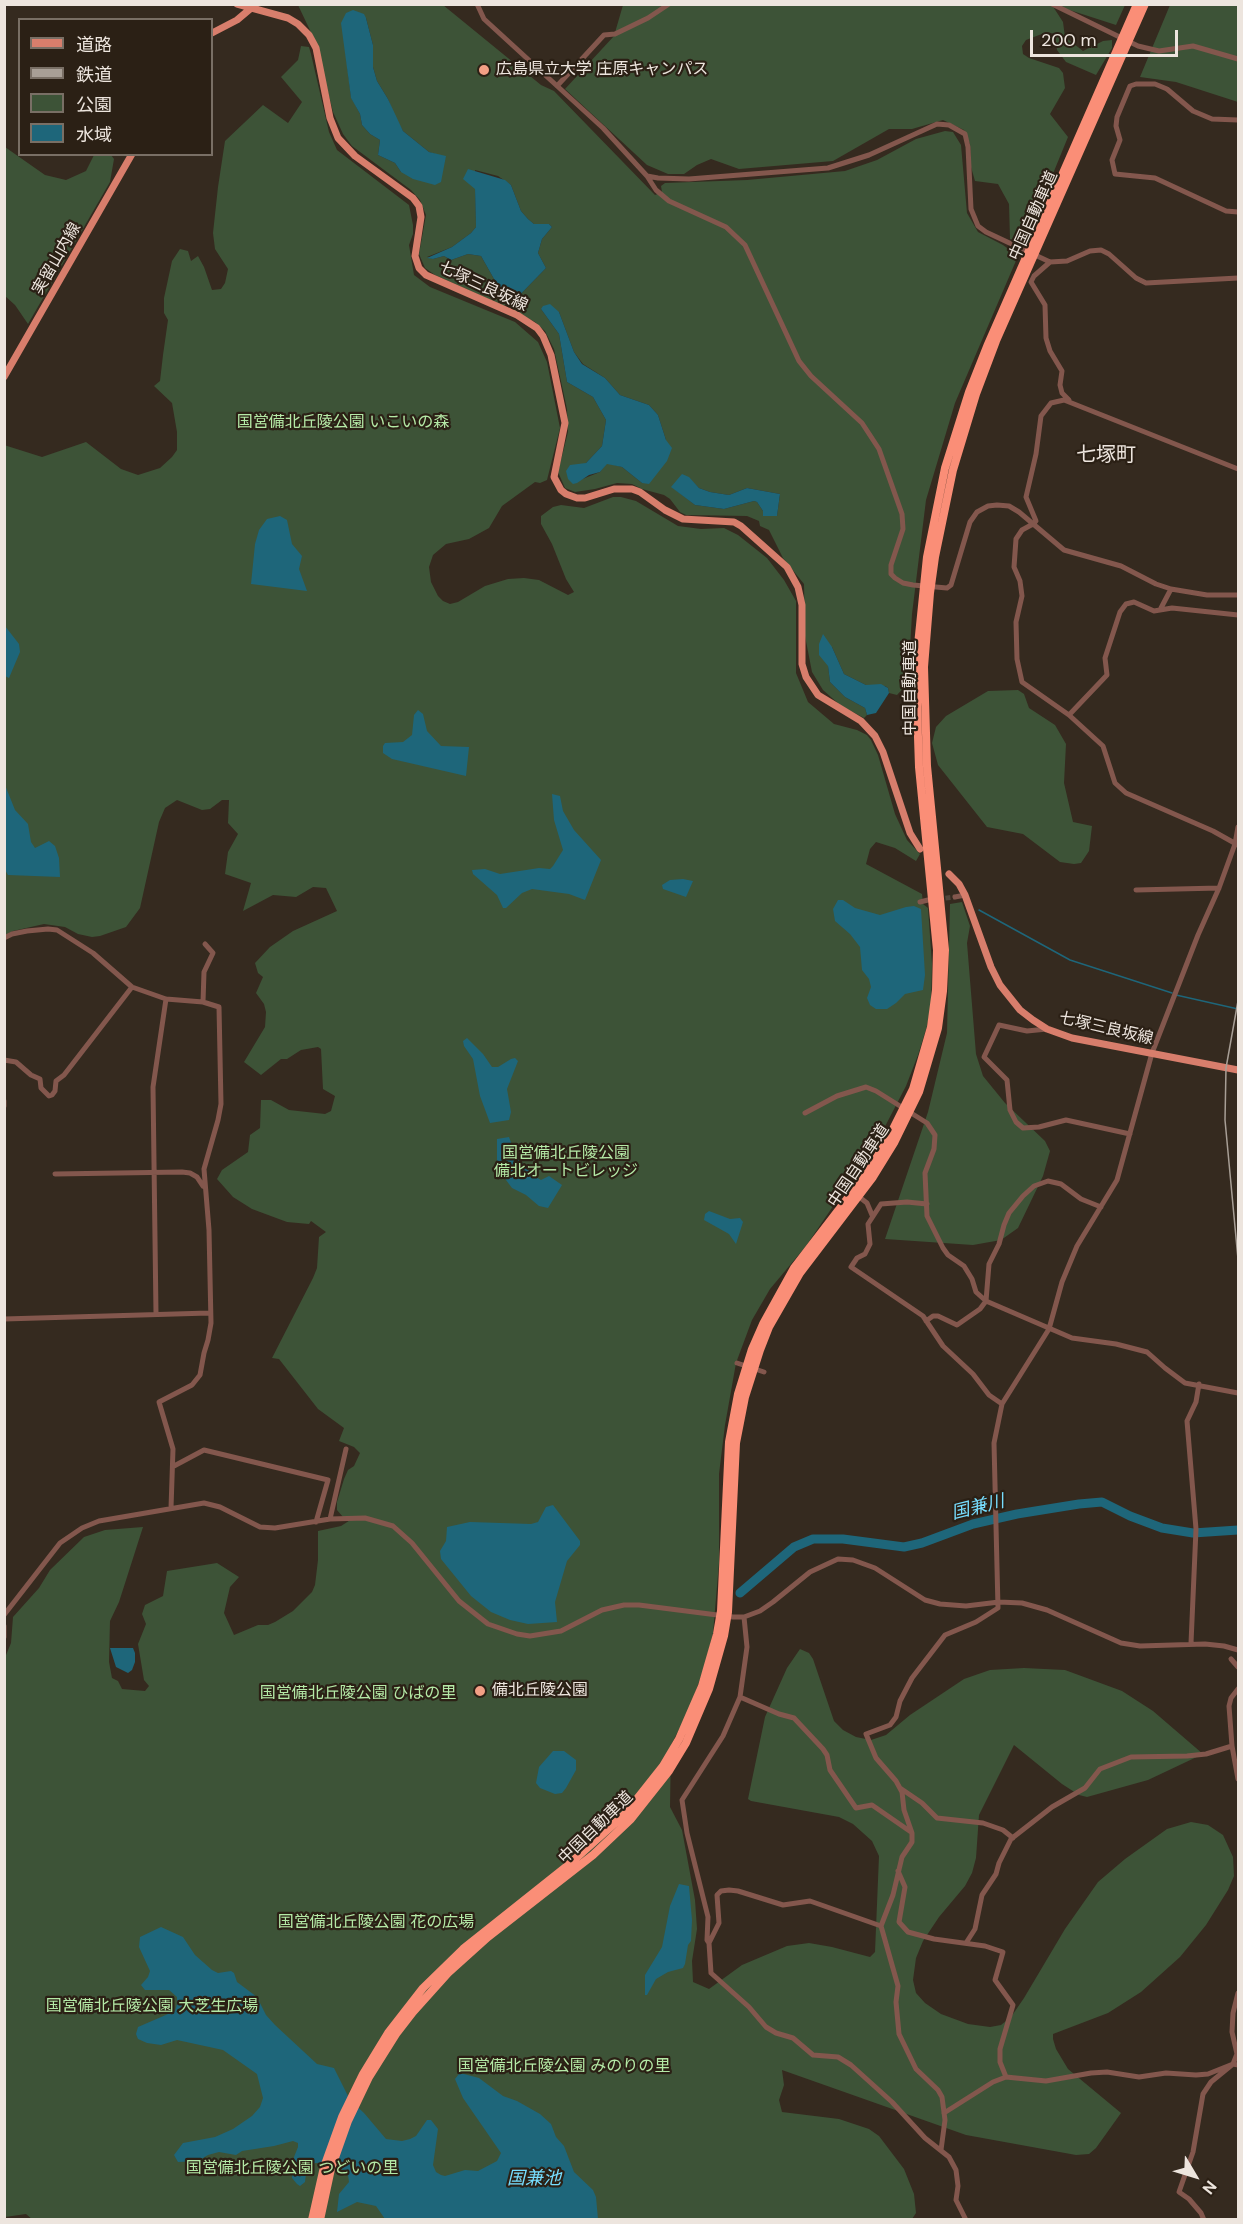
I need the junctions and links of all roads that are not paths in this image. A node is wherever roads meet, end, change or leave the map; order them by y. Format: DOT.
graph roads {
  1 [pos="237,4"];
  2 [pos="477,4"];
  3 [pos="669,4"];
  4 [pos="1052,4"];
  5 [pos="1137,4"];
  6 [pos="1145,4"];
  7 [pos="254,7"];
  8 [pos="213,32"];
  9 [pos="1239,59"];
  10 [pos="557,86"];
  11 [pos="1239,120"];
  12 [pos="131,156"];
  13 [pos="647,176"];
  14 [pos="1239,212"];
  15 [pos="1050,262"];
  16 [pos="1239,279"];
  17 [pos="4,377"];
  18 [pos="1075,404"];
  19 [pos="1239,469"];
  20 [pos="1033,524"];
  21 [pos="1171,589"];
  22 [pos="1239,595"];
  23 [pos="1161,608"];
  24 [pos="1239,615"];
  25 [pos="1069,715"];
  26 [pos="1239,827"];
  27 [pos="1237,845"];
  28 [pos="920,849"];
  29 [pos="949,874"];
  30 [pos="1219,888"];
  31 [pos="1136,890"];
  32 [pos="965,895"];
  33 [pos="955,897"];
  34 [pos="928,900"];
  35 [pos="920,902"];
  36 [pos="4,939"];
  37 [pos="205,944"];
  38 [pos="132,987"];
  39 [pos="166,999"];
  40 [pos="203,1002"];
  41 [pos="1047,1029"];
  42 [pos="1152,1053"];
  43 [pos="4,1060"];
  44 [pos="1239,1070"];
  45 [pos="4,1101"];
  46 [pos="4,1106"];
  47 [pos="805,1113"];
  48 [pos="1130,1134"];
  49 [pos="155,1172"];
  50 [pos="55,1174"];
  51 [pos="845,1186"];
  52 [pos="205,1190"];
  53 [pos="927,1204"];
  54 [pos="1101,1207"];
  55 [pos="872,1215"];
  56 [pos="986,1301"];
  57 [pos="209,1313"];
  58 [pos="156,1314"];
  59 [pos="4,1319"];
  60 [pos="926,1320"];
  61 [pos="1049,1329"];
  62 [pos="737,1363"];
  63 [pos="764,1372"];
  64 [pos="1199,1384"];
  65 [pos="1239,1393"];
  66 [pos="1002,1404"];
  67 [pos="346,1449"];
  68 [pos="174,1466"];
  69 [pos="171,1508"];
  70 [pos="330,1519"];
  71 [pos="316,1522"];
  72 [pos="727,1588"];
  73 [pos="999,1602"];
  74 [pos="4,1615"];
  75 [pos="744,1617"];
  76 [pos="4,1626"];
  77 [pos="4,1637"];
  78 [pos="1191,1643"];
  79 [pos="1239,1650"];
  80 [pos="1231,1659"];
  81 [pos="1239,1667"];
  82 [pos="1239,1689"];
  83 [pos="740,1697"];
  84 [pos="1232,1746"];
  85 [pos="1239,1779"];
  86 [pos="900,1788"];
  87 [pos="912,1833"];
  88 [pos="1013,1838"];
  89 [pos="898,1871"];
  90 [pos="881,1926"];
  91 [pos="709,1943"];
  92 [pos="966,1944"];
  93 [pos="1239,1993"];
  94 [pos="1236,2064"];
  95 [pos="1006,2077"];
  96 [pos="944,2113"];
  97 [pos="941,2150"];
  98 [pos="328,2168"];
  99 [pos="312,2220"];
  100 [pos="320,2220"];
  101 [pos="966,2220"];
  102 [pos="1204,2220"];
  1 -- 7 [label="main road, 七塚三良坂線"];
  2 -- 10 [label="street"];
  3 -- 10 [label="street"];
  4 -- 9 [label="street"];
  5 -- 72 [label="highway, 中国自動車道"];
  6 -- 72 [label="highway, 中国自動車道"];
  7 -- 8 [label="main road"];
  7 -- 28 [label="main road, 七塚三良坂線"];
  10 -- 13 [label="street"];
  11 -- 14 [label="street"];
  12 -- 17 [label="main road, 実留山内線"];
  13 -- 15 [label="street"];
  13 -- 20 [label="street"];
  15 -- 16 [label="street"];
  15 -- 18 [label="street"];
  18 -- 19 [label="street"];
  18 -- 20 [label="street"];
  20 -- 21 [label="street"];
  20 -- 25 [label="street"];
  21 -- 22 [label="street"];
  21 -- 23 [label="street"];
  23 -- 24 [label="street"];
  23 -- 25 [label="street"];
  25 -- 27 [label="street"];
  26 -- 27 [label="street"];
  27 -- 30 [label="street"];
  29 -- 32 [label="main road, 七塚三良坂線"];
  30 -- 31 [label="street"];
  30 -- 42 [label="street"];
  32 -- 33 [label="street"];
  32 -- 41 [label="main road, 七塚三良坂線"];
  34 -- 35 [label="street"];
  36 -- 38 [label="street"];
  37 -- 40 [label="street"];
  38 -- 39 [label="street"];
  38 -- 43 [label="street"];
  39 -- 40 [label="street"];
  39 -- 49 [label="street"];
  40 -- 52 [label="street"];
  41 -- 42 [label="main road, 七塚三良坂線"];
  41 -- 48 [label="street"];
  42 -- 44 [label="main road, 七塚三良坂線"];
  42 -- 48 [label="street"];
  45 -- 46 [label="street"];
  47 -- 53 [label="street"];
  48 -- 54 [label="street"];
  49 -- 50 [label="street"];
  49 -- 52 [label="street"];
  49 -- 58 [label="street"];
  51 -- 55 [label="street"];
  52 -- 57 [label="street"];
  53 -- 55 [label="street"];
  53 -- 56 [label="street"];
  54 -- 56 [label="street"];
  54 -- 61 [label="street"];
  55 -- 60 [label="street"];
  56 -- 60 [label="street"];
  56 -- 61 [label="street"];
  57 -- 58 [label="street"];
  57 -- 68 [label="street"];
  58 -- 59 [label="street"];
  60 -- 66 [label="street"];
  61 -- 64 [label="street"];
  61 -- 66 [label="street"];
  62 -- 63 [label="street"];
  64 -- 65 [label="street"];
  64 -- 78 [label="street"];
  66 -- 73 [label="street"];
  67 -- 70 [label="street"];
  68 -- 69 [label="street"];
  68 -- 71 [label="street"];
  69 -- 71 [label="street"];
  69 -- 74 [label="street"];
  70 -- 71 [label="street"];
  70 -- 75 [label="street"];
  72 -- 98 [label="highway, 中国自動車道"];
  73 -- 75 [label="street"];
  73 -- 78 [label="street"];
  73 -- 86 [label="street"];
  75 -- 83 [label="street"];
  76 -- 77 [label="street"];
  78 -- 79 [label="street"];
  80 -- 81 [label="street"];
  82 -- 84 [label="street"];
  83 -- 87 [label="street"];
  83 -- 91 [label="street"];
  84 -- 85 [label="street"];
  84 -- 88 [label="street"];
  86 -- 87 [label="street"];
  86 -- 88 [label="street"];
  87 -- 89 [label="street"];
  88 -- 92 [label="street"];
  89 -- 90 [label="street"];
  89 -- 92 [label="street"];
  90 -- 91 [label="street"];
  90 -- 96 [label="street"];
  91 -- 97 [label="street"];
  92 -- 95 [label="street"];
  93 -- 94 [label="street"];
  94 -- 95 [label="street"];
  94 -- 102 [label="street"];
  95 -- 96 [label="street"];
  96 -- 97 [label="street"];
  97 -- 101 [label="street"];
  98 -- 99 [label="highway, 中国自動車道"];
  98 -- 100 [label="highway, 中国自動車道"];
}
